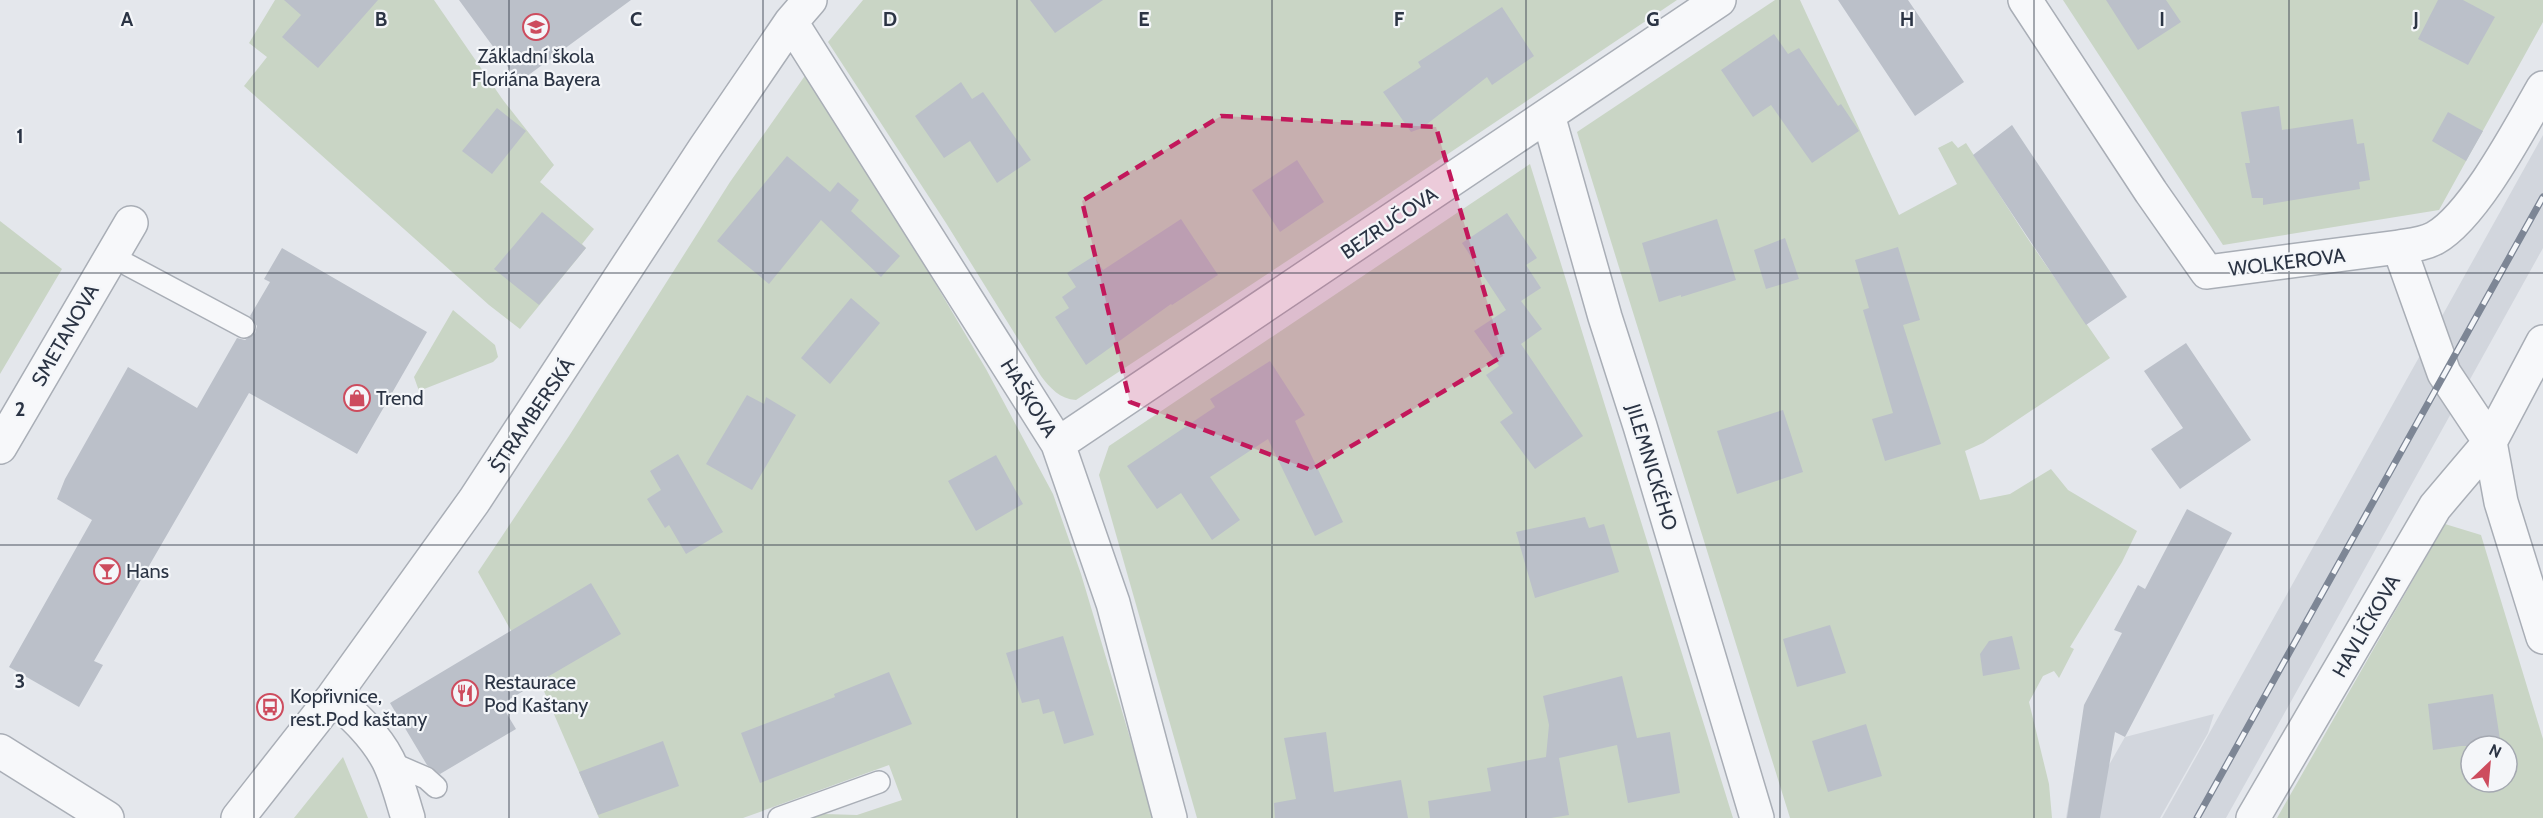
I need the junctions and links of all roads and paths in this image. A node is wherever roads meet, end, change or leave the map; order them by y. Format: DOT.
graph roads {
  1 [pos="1719,0"];
  2 [pos="2025,0"];
  3 [pos="800,11"];
  4 [pos="2543,88"];
  5 [pos="1548,115"];
  6 [pos="131,223"];
  7 [pos="2399,247"];
  8 [pos="111,256"];
  9 [pos="244,327"];
  10 [pos="2543,342"];
  11 [pos="2490,442"];
  12 [pos="1058,444"];
  13 [pos="0,447"];
  14 [pos="2543,637"];
  15 [pos="333,697"];
  16 [pos="0,751"];
  17 [pos="389,762"];
  18 [pos="879,782"];
  19 [pos="436,787"];
  20 [pos="107,818"];
  21 [pos="238,818"];
  22 [pos="408,818"];
  23 [pos="779,818"];
  24 [pos="1170,818"];
  25 [pos="1757,818"];
  26 [pos="2253,818"];
  1 -- 5 [label="street, BEZRUČOVA"];
  2 -- 7 [label="street, WOLKEROVA"];
  3 -- 12 [label="street, HAŠKOVA"];
  3 -- 15 [label="street, ŠTRAMBERSKÁ"];
  4 -- 7 [label="street, WOLKEROVA"];
  5 -- 12 [label="street, BEZRUČOVA"];
  5 -- 25 [label="street, JILEMNICKÉHO"];
  6 -- 8 [label="street, SMETANOVA"];
  7 -- 11 [label="street"];
  8 -- 9 [label="lane"];
  8 -- 13 [label="street, SMETANOVA"];
  10 -- 11 [label="street, HAVLÍČKOVA"];
  11 -- 14 [label="street"];
  11 -- 26 [label="street, HAVLÍČKOVA"];
  12 -- 24 [label="street, HAŠKOVA"];
  15 -- 17 [label="street"];
  15 -- 21 [label="street, ŠTRAMBERSKÁ"];
  16 -- 20 [label="street"];
  17 -- 19 [label="lane"];
  17 -- 22 [label="street"];
  18 -- 23 [label="lane"];
}
